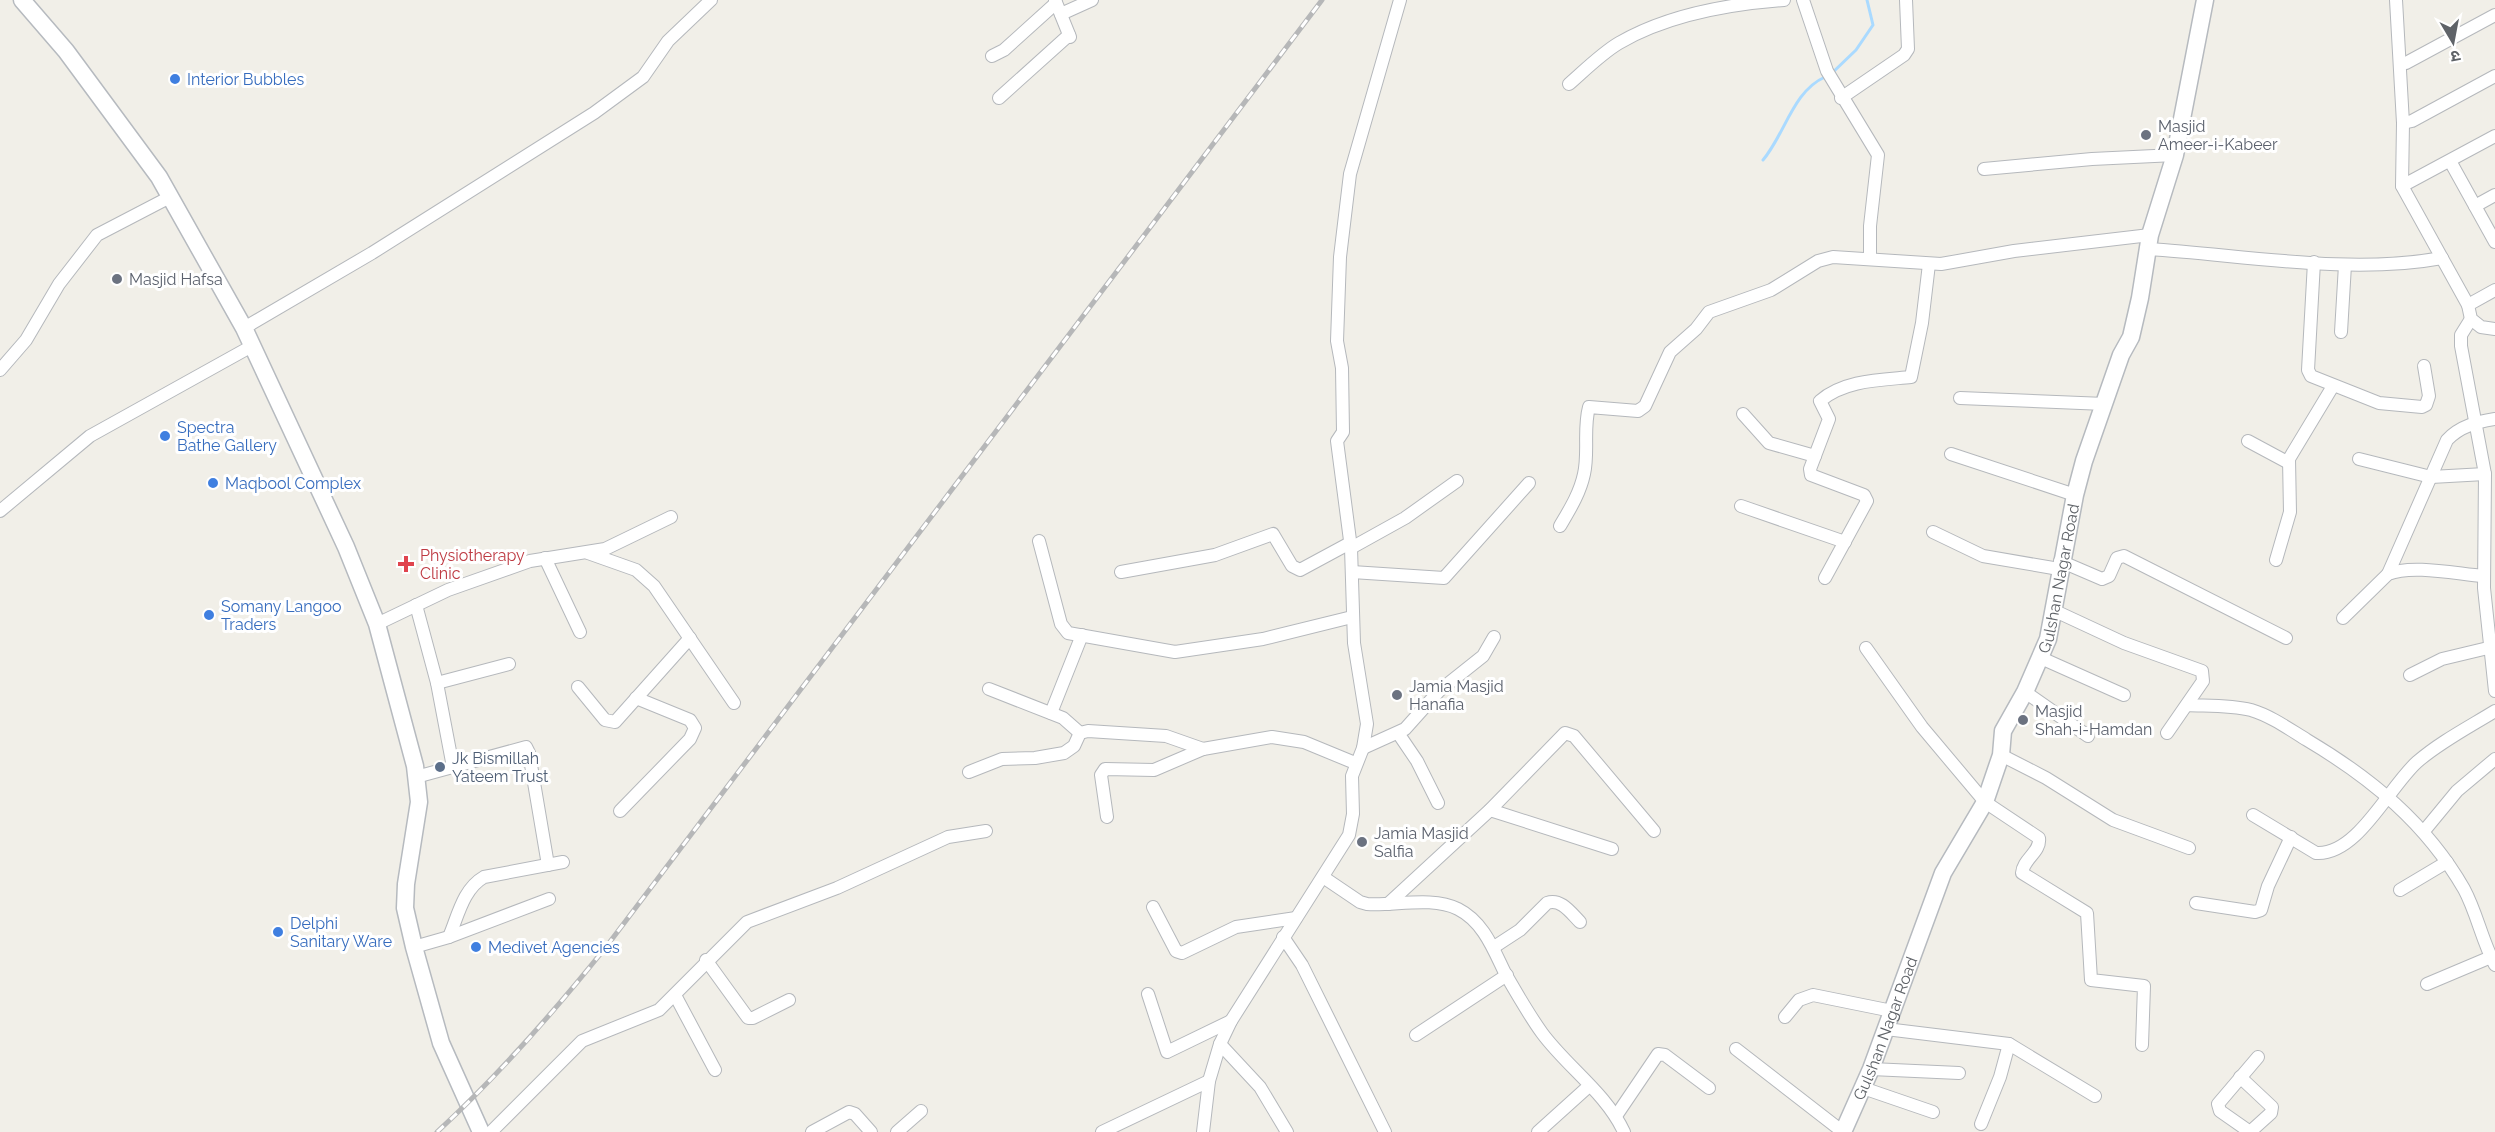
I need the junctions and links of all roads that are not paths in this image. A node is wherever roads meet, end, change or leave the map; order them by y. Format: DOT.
graph roads {
  1 [pos="22,0"];
  2 [pos="711,0"];
  3 [pos="1092,0"];
  4 [pos="1400,0"];
  5 [pos="1784,0"];
  6 [pos="1803,0"];
  7 [pos="1906,0"];
  8 [pos="2205,0"];
  9 [pos="2409,0"];
  10 [pos="2397,3"];
  11 [pos="1057,6"];
  12 [pos="2495,15"];
  13 [pos="992,56"];
  14 [pos="2400,63"];
  15 [pos="2495,76"];
  16 [pos="1569,84"];
  17 [pos="999,98"];
  18 [pos="1841,98"];
  19 [pos="2403,123"];
  20 [pos="2495,136"];
  21 [pos="2175,155"];
  22 [pos="2450,161"];
  23 [pos="1984,170"];
  24 [pos="2402,186"];
  25 [pos="2495,195"];
  26 [pos="170,197"];
  27 [pos="2475,206"];
  28 [pos="2149,242"];
  29 [pos="2495,242"];
  30 [pos="2442,258"];
  31 [pos="1870,259"];
  32 [pos="2314,262"];
  33 [pos="1929,264"];
  34 [pos="2345,265"];
  35 [pos="2495,290"];
  36 [pos="2468,305"];
  37 [pos="2471,319"];
  38 [pos="244,328"];
  39 [pos="2495,329"];
  40 [pos="2341,333"];
  41 [pos="252,346"];
  42 [pos="2424,366"];
  43 [pos="0,370"];
  44 [pos="2333,386"];
  45 [pos="1960,398"];
  46 [pos="2105,404"];
  47 [pos="1743,414"];
  48 [pos="2495,419"];
  49 [pos="2476,422"];
  50 [pos="2248,441"];
  51 [pos="1951,454"];
  52 [pos="1815,456"];
  53 [pos="2359,459"];
  54 [pos="2289,463"];
  55 [pos="2485,474"];
  56 [pos="2431,477"];
  57 [pos="1457,481"];
  58 [pos="1529,483"];
  59 [pos="2075,495"];
  60 [pos="1741,506"];
  61 [pos="0,511"];
  62 [pos="671,517"];
  63 [pos="1560,526"];
  64 [pos="1933,532"];
  65 [pos="1039,541"];
  66 [pos="1845,542"];
  67 [pos="1350,545"];
  68 [pos="587,552"];
  69 [pos="545,558"];
  70 [pos="2276,560"];
  71 [pos="2060,565"];
  72 [pos="1122,572"];
  73 [pos="1352,572"];
  74 [pos="2388,574"];
  75 [pos="2488,575"];
  76 [pos="1825,578"];
  77 [pos="416,605"];
  78 [pos="2054,610"];
  79 [pos="1352,617"];
  80 [pos="2343,618"];
  81 [pos="377,624"];
  82 [pos="580,633"];
  83 [pos="1082,635"];
  84 [pos="1494,637"];
  85 [pos="690,638"];
  86 [pos="2286,638"];
  87 [pos="1866,648"];
  88 [pos="2488,648"];
  89 [pos="2041,658"];
  90 [pos="509,664"];
  91 [pos="2410,675"];
  92 [pos="437,683"];
  93 [pos="578,687"];
  94 [pos="988,689"];
  95 [pos="2495,691"];
  96 [pos="2025,692"];
  97 [pos="2124,695"];
  98 [pos="636,698"];
  99 [pos="734,703"];
  100 [pos="2187,705"];
  101 [pos="2495,711"];
  102 [pos="1051,713"];
  103 [pos="1080,733"];
  104 [pos="2167,733"];
  105 [pos="1398,734"];
  106 [pos="2088,736"];
  107 [pos="1363,748"];
  108 [pos="1203,749"];
  109 [pos="2001,755"];
  110 [pos="2495,759"];
  111 [pos="1355,763"];
  112 [pos="453,767"];
  113 [pos="969,771"];
  114 [pos="416,777"];
  115 [pos="2387,796"];
  116 [pos="1985,802"];
  117 [pos="1438,803"];
  118 [pos="1490,810"];
  119 [pos="620,811"];
  120 [pos="2253,815"];
  121 [pos="1107,817"];
  122 [pos="986,831"];
  123 [pos="1654,831"];
  124 [pos="2424,831"];
  125 [pos="2291,837"];
  126 [pos="2189,848"];
  127 [pos="1612,849"];
  128 [pos="563,862"];
  129 [pos="2447,862"];
  130 [pos="548,865"];
  131 [pos="1323,877"];
  132 [pos="2400,890"];
  133 [pos="549,899"];
  134 [pos="2196,903"];
  135 [pos="1388,904"];
  136 [pos="1153,906"];
  137 [pos="1296,918"];
  138 [pos="1580,922"];
  139 [pos="449,937"];
  140 [pos="1283,937"];
  141 [pos="414,947"];
  142 [pos="1494,947"];
  143 [pos="706,960"];
  144 [pos="2493,961"];
  145 [pos="1506,975"];
  146 [pos="2427,984"];
  147 [pos="1148,994"];
  148 [pos="675,995"];
  149 [pos="789,1000"];
  150 [pos="1892,1011"];
  151 [pos="1785,1017"];
  152 [pos="1231,1021"];
  153 [pos="1886,1029"];
  154 [pos="1416,1035"];
  155 [pos="1220,1044"];
  156 [pos="2009,1044"];
  157 [pos="2142,1045"];
  158 [pos="1736,1049"];
  159 [pos="2258,1057"];
  160 [pos="1871,1069"];
  161 [pos="715,1070"];
  162 [pos="1959,1073"];
  163 [pos="2240,1077"];
  164 [pos="1209,1081"];
  165 [pos="1589,1086"];
  166 [pos="1709,1088"];
  167 [pos="1863,1088"];
  168 [pos="2095,1096"];
  169 [pos="921,1111"];
  170 [pos="1933,1112"];
  171 [pos="1616,1116"];
  172 [pos="1981,1124"];
  173 [pos="481,1132"];
  174 [pos="491,1132"];
  175 [pos="812,1132"];
  176 [pos="871,1132"];
  177 [pos="897,1132"];
  178 [pos="1102,1132"];
  179 [pos="1203,1132"];
  180 [pos="1287,1132"];
  181 [pos="1385,1132"];
  182 [pos="1538,1132"];
  183 [pos="1624,1132"];
  184 [pos="1843,1132"];
  185 [pos="2250,1132"];
  1 -- 26 [label="main road"];
  2 -- 38 [label="street"];
  3 -- 11 [label="street"];
  4 -- 67 [label="street"];
  5 -- 16 [label="street"];
  6 -- 18 [label="street"];
  7 -- 18 [label="street"];
  8 -- 21 [label="main road, Gulshan Nagar Road"];
  9 -- 10 [label="street"];
  10 -- 14 [label="street"];
  11 -- 13 [label="street"];
  11 -- 17 [label="street"];
  12 -- 14 [label="street"];
  14 -- 19 [label="street"];
  15 -- 19 [label="street"];
  18 -- 31 [label="street"];
  19 -- 24 [label="street"];
  20 -- 22 [label="street"];
  21 -- 23 [label="street"];
  21 -- 28 [label="main road, Gulshan Nagar Road"];
  22 -- 24 [label="street"];
  22 -- 27 [label="street"];
  24 -- 30 [label="street"];
  25 -- 27 [label="street"];
  26 -- 38 [label="main road"];
  26 -- 43 [label="street"];
  27 -- 29 [label="street"];
  28 -- 32 [label="street"];
  28 -- 33 [label="street"];
  28 -- 46 [label="main road, Gulshan Nagar Road"];
  30 -- 34 [label="street"];
  30 -- 36 [label="street"];
  31 -- 33 [label="street"];
  31 -- 63 [label="street"];
  32 -- 34 [label="street"];
  32 -- 44 [label="street"];
  33 -- 52 [label="street"];
  34 -- 40 [label="street"];
  35 -- 36 [label="street"];
  36 -- 37 [label="street"];
  37 -- 39 [label="street"];
  37 -- 49 [label="street"];
  38 -- 41 [label="main road"];
  41 -- 61 [label="street"];
  41 -- 81 [label="main road"];
  42 -- 44 [label="street"];
  44 -- 54 [label="street"];
  45 -- 46 [label="street"];
  46 -- 59 [label="main road, Gulshan Nagar Road"];
  47 -- 52 [label="street"];
  48 -- 49 [label="street"];
  49 -- 55 [label="street"];
  49 -- 56 [label="street"];
  50 -- 54 [label="street"];
  51 -- 59 [label="street"];
  52 -- 66 [label="street"];
  53 -- 56 [label="street"];
  54 -- 70 [label="street"];
  55 -- 56 [label="street"];
  55 -- 75 [label="street"];
  56 -- 74 [label="street"];
  57 -- 67 [label="street"];
  58 -- 73 [label="street"];
  59 -- 71 [label="main road, Gulshan Nagar Road"];
  60 -- 66 [label="street"];
  62 -- 68 [label="street"];
  64 -- 71 [label="street"];
  65 -- 83 [label="street"];
  66 -- 76 [label="street"];
  67 -- 72 [label="street"];
  67 -- 73 [label="street"];
  68 -- 69 [label="street"];
  68 -- 85 [label="street"];
  69 -- 77 [label="street"];
  69 -- 82 [label="street"];
  71 -- 78 [label="main road, Gulshan Nagar Road"];
  71 -- 86 [label="street"];
  73 -- 79 [label="street"];
  74 -- 75 [label="street"];
  74 -- 80 [label="street"];
  75 -- 88 [label="street"];
  77 -- 81 [label="street"];
  77 -- 92 [label="street"];
  78 -- 89 [label="main road, Gulshan Nagar Road"];
  78 -- 100 [label="street"];
  79 -- 83 [label="street"];
  79 -- 107 [label="street"];
  81 -- 114 [label="main road"];
  83 -- 102 [label="street"];
  84 -- 105 [label="street"];
  85 -- 98 [label="street"];
  85 -- 99 [label="street"];
  87 -- 116 [label="street"];
  88 -- 91 [label="street"];
  88 -- 95 [label="street"];
  89 -- 96 [label="main road, Gulshan Nagar Road"];
  89 -- 97 [label="street"];
  90 -- 92 [label="street"];
  92 -- 112 [label="street"];
  93 -- 98 [label="street"];
  94 -- 102 [label="street"];
  96 -- 106 [label="street"];
  96 -- 109 [label="main road, Gulshan Nagar Road"];
  98 -- 119 [label="street"];
  100 -- 104 [label="street"];
  100 -- 115 [label="street"];
  101 -- 115 [label="street"];
  102 -- 103 [label="street"];
  103 -- 108 [label="street"];
  103 -- 113 [label="street"];
  105 -- 107 [label="street"];
  105 -- 117 [label="street"];
  107 -- 111 [label="street"];
  108 -- 111 [label="street"];
  108 -- 121 [label="street"];
  109 -- 116 [label="main road, Gulshan Nagar Road"];
  109 -- 126 [label="street"];
  110 -- 124 [label="street"];
  111 -- 131 [label="street"];
  112 -- 114 [label="street"];
  112 -- 130 [label="street"];
  114 -- 141 [label="main road"];
  115 -- 124 [label="street"];
  115 -- 125 [label="street"];
  116 -- 150 [label="main road, Gulshan Nagar Road"];
  116 -- 157 [label="street"];
  118 -- 123 [label="street"];
  118 -- 127 [label="street"];
  118 -- 135 [label="street"];
  120 -- 125 [label="street"];
  122 -- 143 [label="street"];
  124 -- 129 [label="street"];
  125 -- 134 [label="street"];
  128 -- 130 [label="street"];
  129 -- 132 [label="street"];
  129 -- 144 [label="street"];
  130 -- 139 [label="street"];
  131 -- 135 [label="street"];
  131 -- 137 [label="street"];
  133 -- 139 [label="street"];
  135 -- 142 [label="street"];
  136 -- 137 [label="street"];
  137 -- 140 [label="street"];
  138 -- 142 [label="street"];
  139 -- 141 [label="street"];
  140 -- 152 [label="street"];
  140 -- 181 [label="street"];
  141 -- 173 [label="main road"];
  142 -- 145 [label="street"];
  143 -- 148 [label="street"];
  143 -- 149 [label="street"];
  144 -- 146 [label="street"];
  145 -- 154 [label="street"];
  145 -- 165 [label="street"];
  147 -- 152 [label="street"];
  148 -- 161 [label="street"];
  148 -- 174 [label="street"];
  150 -- 151 [label="street"];
  150 -- 153 [label="main road, Gulshan Nagar Road"];
  152 -- 155 [label="street"];
  153 -- 156 [label="street"];
  153 -- 160 [label="main road, Gulshan Nagar Road"];
  155 -- 164 [label="street"];
  155 -- 180 [label="street"];
  156 -- 168 [label="street"];
  156 -- 172 [label="street"];
  158 -- 184 [label="street"];
  159 -- 163 [label="street"];
  160 -- 162 [label="street"];
  160 -- 167 [label="main road, Gulshan Nagar Road"];
  163 -- 185 [label="street"];
  163 -- 185 [label="street"];
  164 -- 178 [label="street"];
  164 -- 179 [label="street"];
  165 -- 171 [label="street"];
  165 -- 182 [label="street"];
  166 -- 171 [label="street"];
  167 -- 170 [label="street"];
  167 -- 184 [label="main road, Gulshan Nagar Road"];
  169 -- 177 [label="street"];
  171 -- 183 [label="street"];
  175 -- 176 [label="street"];
}
